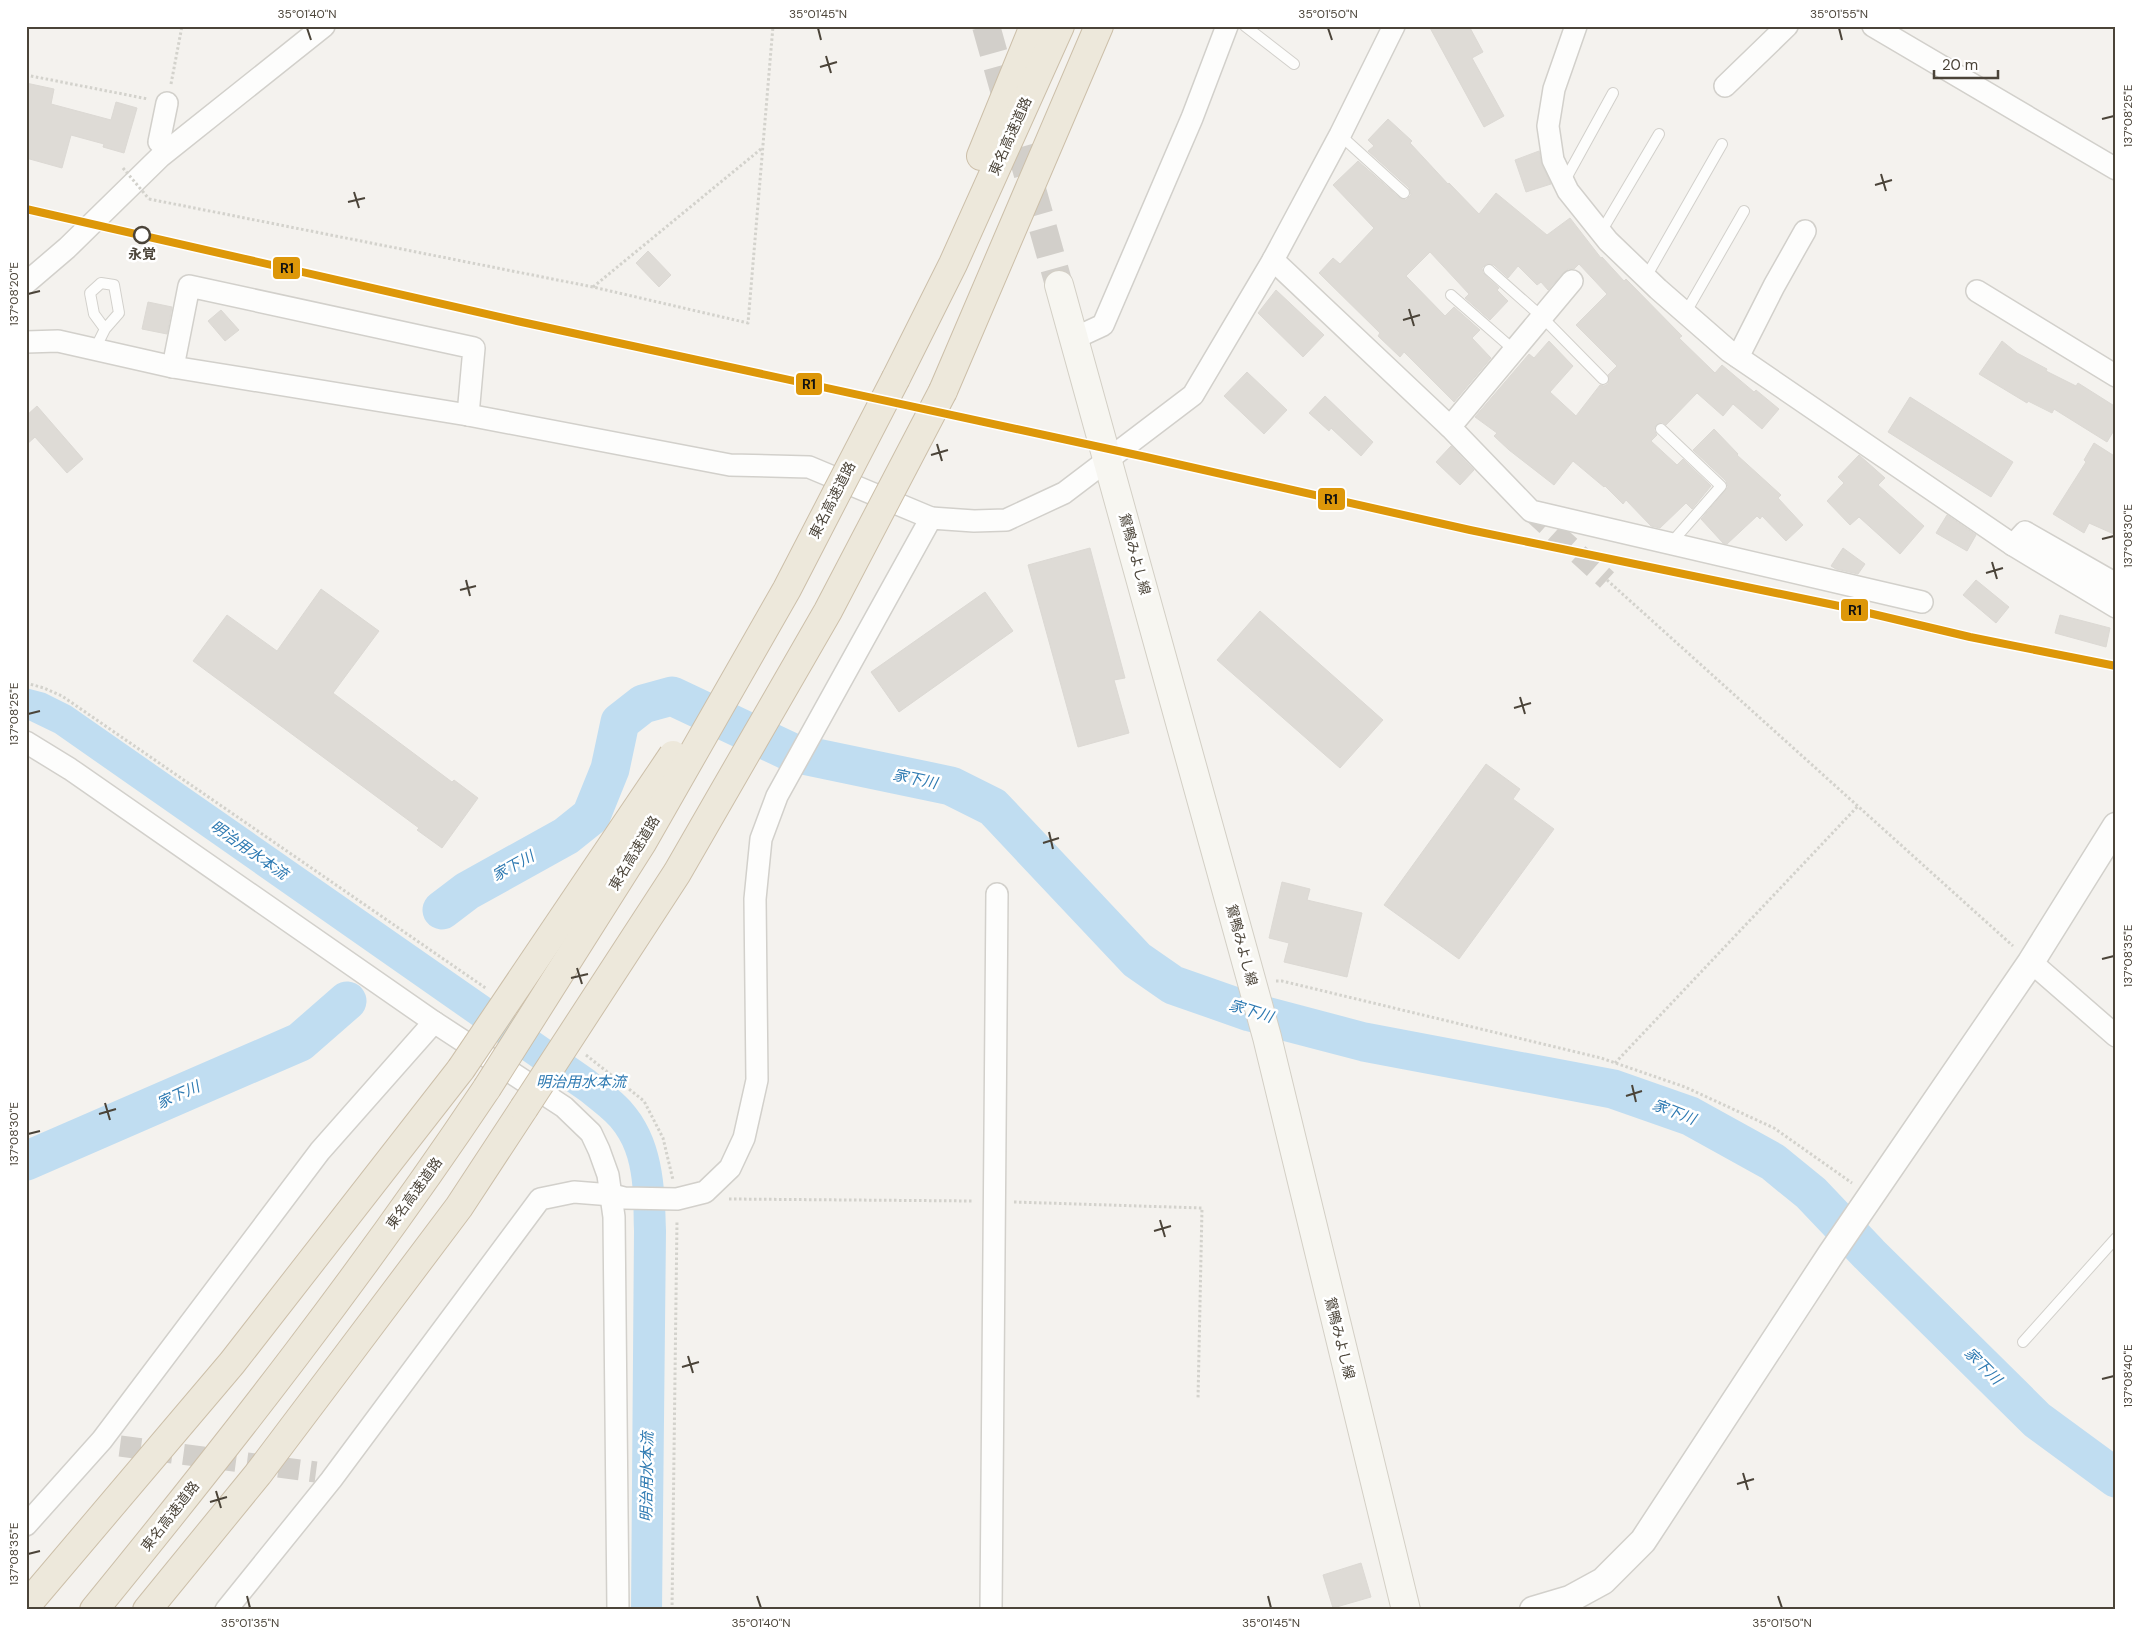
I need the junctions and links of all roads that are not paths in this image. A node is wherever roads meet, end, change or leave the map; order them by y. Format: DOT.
graph roads {
  1 [pos="304,26"];
  2 [pos="324,26"];
  3 [pos="1034,26"];
  4 [pos="1060,26"];
  5 [pos="1099,26"];
  6 [pos="1227,26"];
  7 [pos="1246,26"];
  8 [pos="1394,26"];
  9 [pos="1576,26"];
  10 [pos="1787,26"];
  11 [pos="1873,26"];
  12 [pos="1294,64"];
  13 [pos="1725,86"];
  14 [pos="1613,93"];
  15 [pos="167,103"];
  16 [pos="1659,134"];
  17 [pos="1340,135"];
  18 [pos="1722,144"];
  19 [pos="2116,169"];
  20 [pos="1564,183"];
  21 [pos="1404,193"];
  22 [pos="1744,211"];
  23 [pos="1805,231"];
  24 [pos="1601,232"];
  25 [pos="1273,260"];
  26 [pos="953,264"];
  27 [pos="1489,270"];
  28 [pos="1646,277"];
  29 [pos="1572,281"];
  30 [pos="26,283"];
  31 [pos="1060,285"];
  32 [pos="1977,291"];
  33 [pos="1452,295"];
  34 [pos="1686,312"];
  35 [pos="1542,317"];
  36 [pos="105,329"];
  37 [pos="1075,338"];
  38 [pos="26,342"];
  39 [pos="95,349"];
  40 [pos="1514,350"];
  41 [pos="1738,357"];
  42 [pos="173,367"];
  43 [pos="2116,376"];
  44 [pos="1603,379"];
  45 [pos="468,415"];
  46 [pos="1450,427"];
  47 [pos="1661,429"];
  48 [pos="1109,459"];
  49 [pos="931,518"];
  50 [pos="1672,542"];
  51 [pos="2013,544"];
  52 [pos="2116,584"];
  53 [pos="787,589"];
  54 [pos="1922,602"];
  55 [pos="2116,607"];
  56 [pos="26,742"];
  57 [pos="2116,826"];
  58 [pos="997,894"];
  59 [pos="2031,962"];
  60 [pos="434,1022"];
  61 [pos="2116,1036"];
  62 [pos="618,1197"];
  63 [pos="2116,1238"];
  64 [pos="2023,1342"];
  65 [pos="350,1352"];
  66 [pos="26,1525"];
  67 [pos="26,1606"];
  68 [pos="94,1610"];
  69 [pos="147,1610"];
  70 [pos="168,1610"];
  71 [pos="226,1610"];
  72 [pos="618,1610"];
  73 [pos="991,1610"];
  74 [pos="1406,1610"];
  75 [pos="1532,1610"];
  1 -- 15 [label="street"];
  2 -- 30 [label="street"];
  3 -- 26 [label="highway"];
  4 -- 26 [label="highway, 東名高速道路"];
  5 -- 65 [label="highway, bridge"];
  6 -- 37 [label="street"];
  7 -- 12 [label="lane"];
  8 -- 17 [label="street"];
  9 -- 20 [label="street"];
  10 -- 13 [label="street"];
  11 -- 19 [label="street"];
  14 -- 20 [label="lane"];
  16 -- 24 [label="lane"];
  17 -- 21 [label="lane"];
  17 -- 25 [label="street"];
  18 -- 28 [label="lane"];
  20 -- 24 [label="street"];
  22 -- 34 [label="lane"];
  23 -- 41 [label="street"];
  24 -- 28 [label="street"];
  25 -- 46 [label="street"];
  25 -- 48 [label="street"];
  26 -- 53 [label="highway, 東名高速道路, bridge"];
  27 -- 35 [label="lane"];
  28 -- 34 [label="street"];
  29 -- 35 [label="street"];
  31 -- 37 [label="main road, 鴛鴨みよし線"];
  32 -- 43 [label="street"];
  33 -- 40 [label="lane"];
  34 -- 41 [label="street"];
  35 -- 40 [label="street"];
  35 -- 44 [label="lane"];
  36 -- 39 [label="lane"];
  37 -- 48 [label="main road, 鴛鴨みよし線"];
  38 -- 39 [label="street"];
  39 -- 42 [label="street"];
  40 -- 46 [label="street"];
  41 -- 51 [label="street"];
  42 -- 45 [label="street"];
  42 -- 45 [label="street"];
  45 -- 49 [label="street"];
  46 -- 50 [label="street"];
  47 -- 50 [label="lane"];
  48 -- 49 [label="street"];
  48 -- 74 [label="main road, 鴛鴨みよし線"];
  49 -- 62 [label="street"];
  50 -- 54 [label="street"];
  51 -- 52 [label="street"];
  51 -- 55 [label="street"];
  53 -- 67 [label="highway, bridge"];
  53 -- 68 [label="highway, 東名高速道路, bridge"];
  56 -- 60 [label="street"];
  57 -- 59 [label="street"];
  58 -- 73 [label="street"];
  59 -- 61 [label="street"];
  59 -- 75 [label="street"];
  60 -- 62 [label="street"];
  60 -- 66 [label="street"];
  62 -- 71 [label="street"];
  62 -- 72 [label="street"];
  63 -- 64 [label="lane"];
  65 -- 69 [label="highway"];
  65 -- 70 [label="highway"];
}
